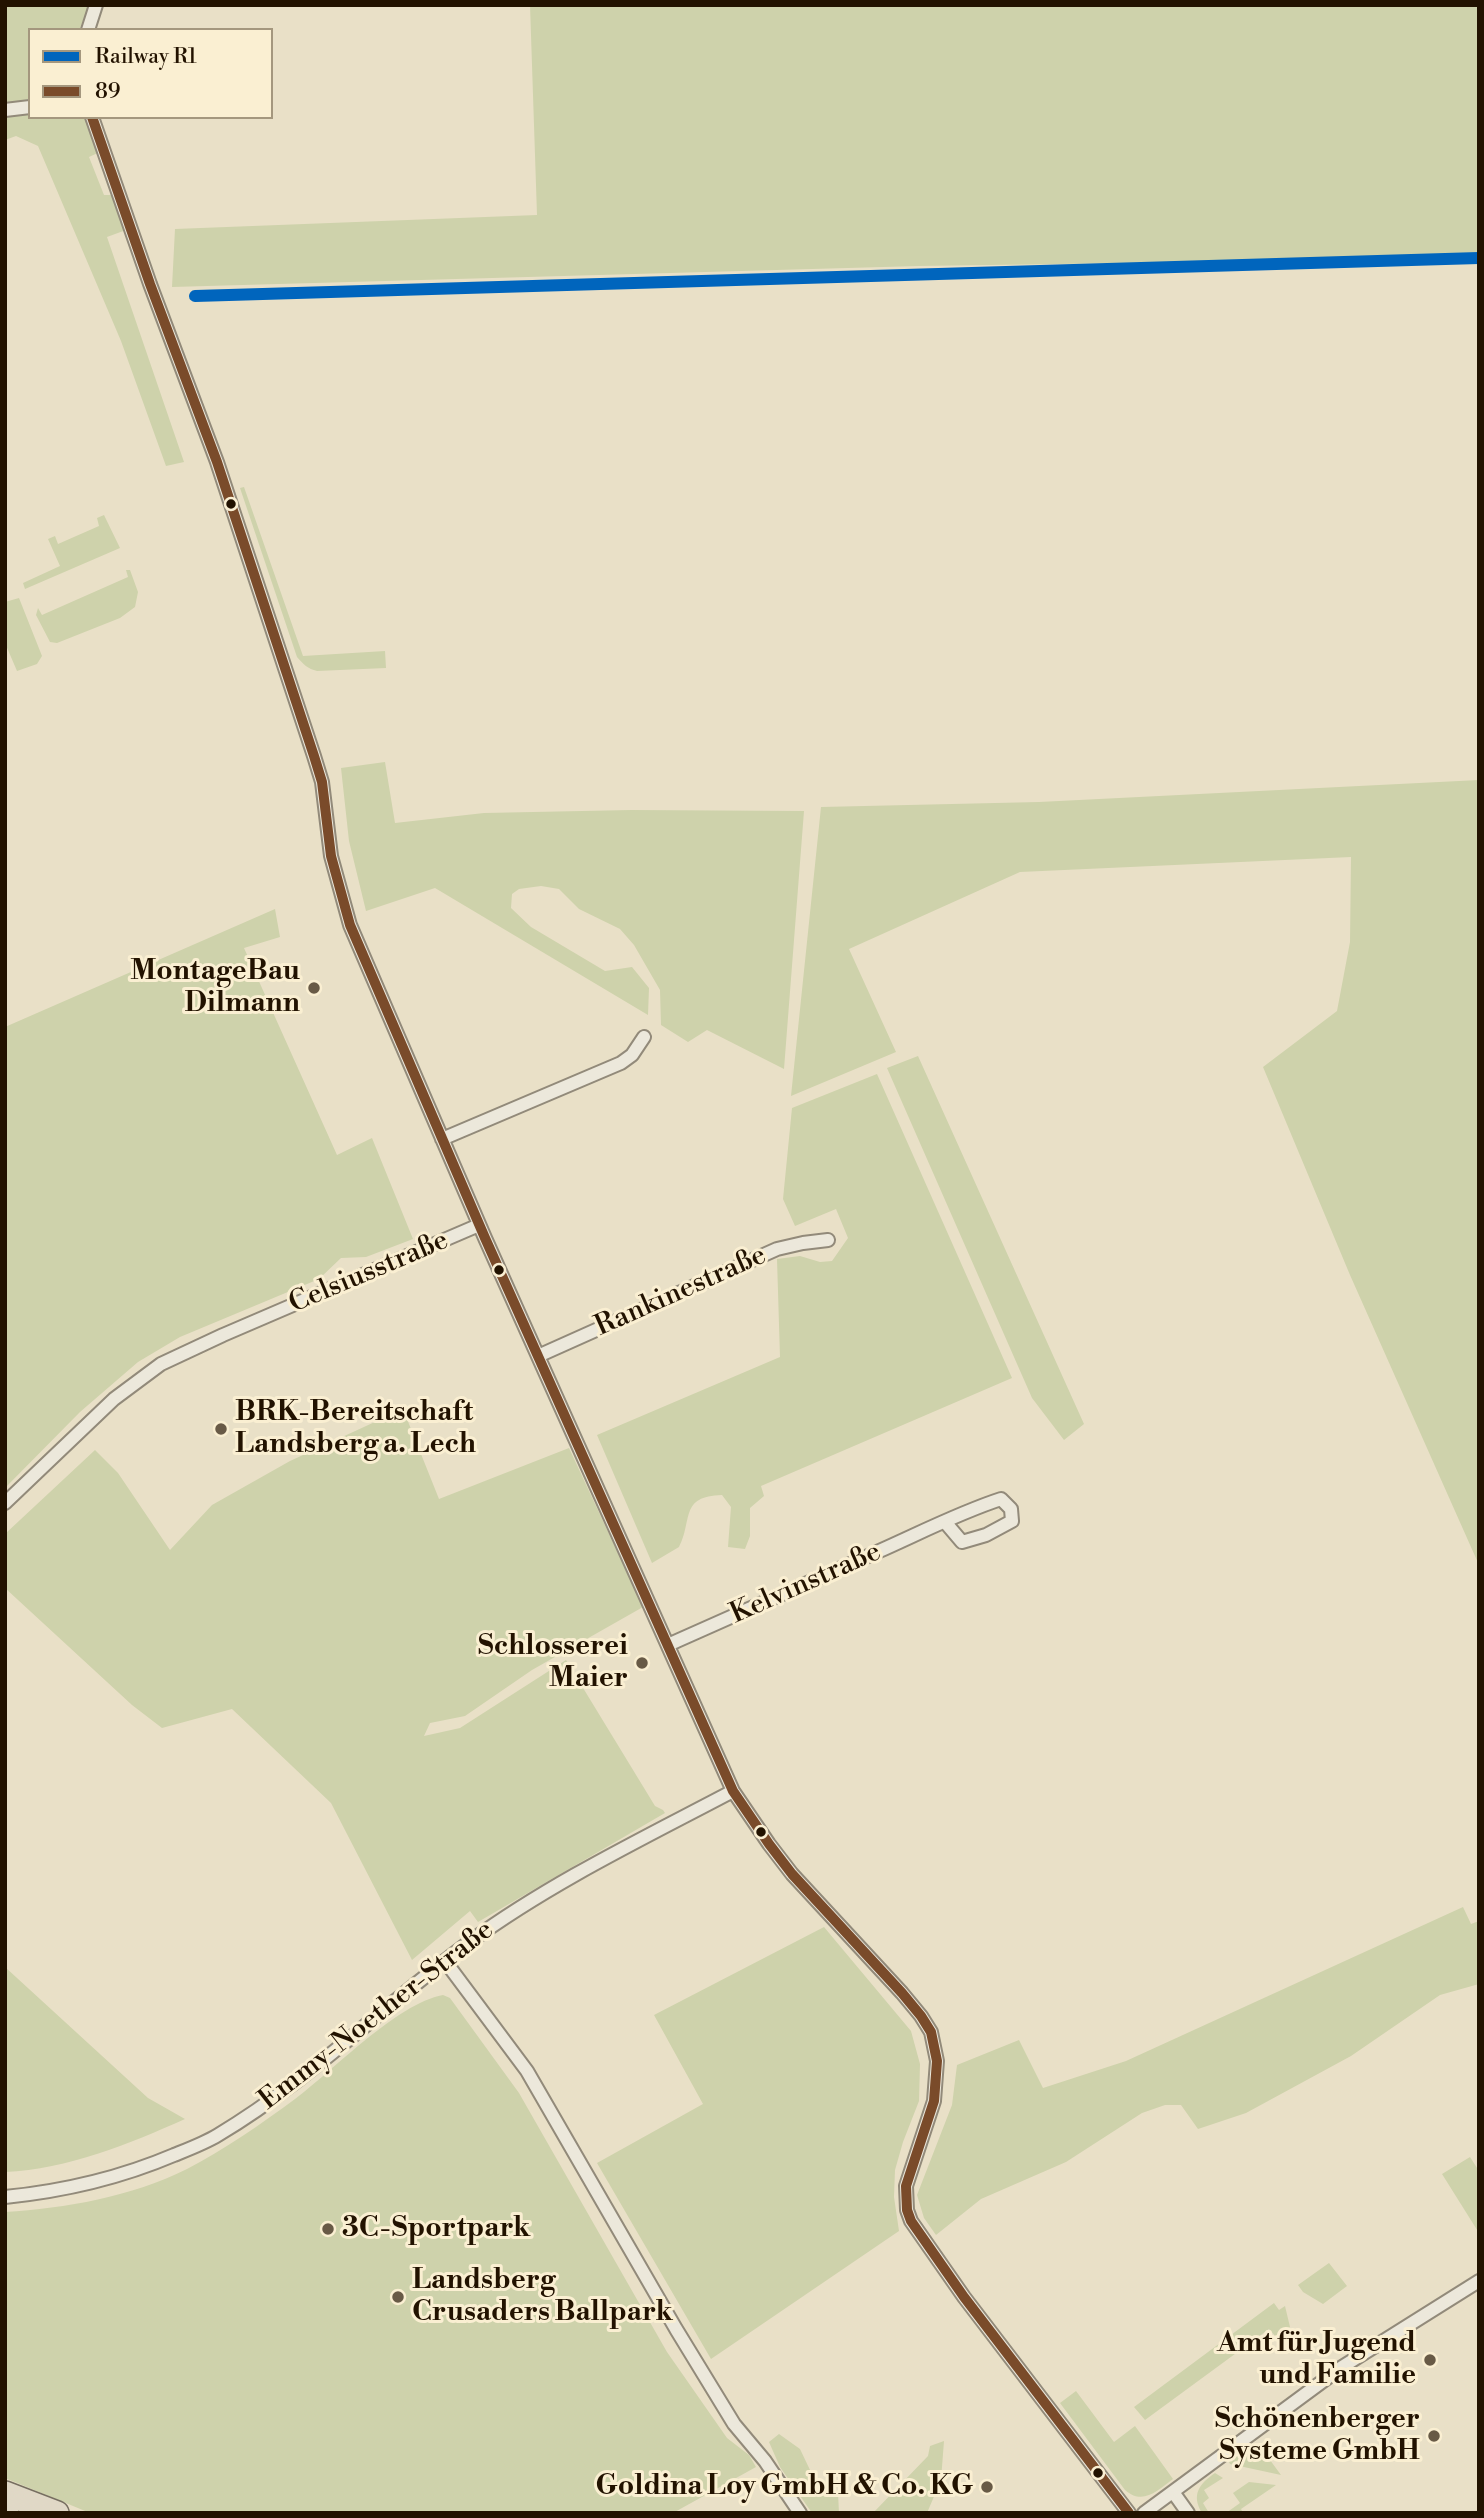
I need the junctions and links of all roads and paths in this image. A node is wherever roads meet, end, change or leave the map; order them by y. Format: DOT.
graph roads {
  1 [pos="96,5"];
  2 [pos="89,28"];
  3 [pos="28,107"];
  4 [pos="5,110"];
  5 [pos="93,119"];
  6 [pos="644,1037"];
  7 [pos="442,1139"];
  8 [pos="479,1225"];
  9 [pos="828,1240"];
  10 [pos="538,1356"];
  11 [pos="5,1503"];
  12 [pos="945,1522"];
  13 [pos="668,1645"];
  14 [pos="733,1791"];
  15 [pos="445,1961"];
  16 [pos="5,2197"];
  17 [pos="1479,2281"];
  18 [pos="1173,2492"];
  19 [pos="5,2493"];
  20 [pos="57,2513"];
  21 [pos="800,2513"];
  22 [pos="1129,2513"];
  23 [pos="1144,2513"];
  24 [pos="1188,2513"];
  1 -- 2 [label="street"];
  3 -- 4 [label="street"];
  5 -- 7 [label="street"];
  6 -- 7 [label="street"];
  7 -- 8 [label="street"];
  8 -- 10 [label="street, Celsiusstraße"];
  8 -- 11 [label="street, Celsiusstraße"];
  9 -- 10 [label="street, Rankinestraße"];
  10 -- 13 [label="street, Celsiusstraße"];
  12 -- 12 [label="street, Kelvinstraße"];
  12 -- 13 [label="street, Kelvinstraße"];
  13 -- 14 [label="street, Celsiusstraße"];
  14 -- 15 [label="street, Emmy-Noether-Straße"];
  14 -- 22 [label="street, Celsiusstraße"];
  15 -- 16 [label="street, Emmy-Noether-Straße"];
  15 -- 21 [label="street"];
  17 -- 18 [label="street"];
  18 -- 23 [label="street"];
  18 -- 24 [label="street"];
  19 -- 20 [label="highway"];
}
